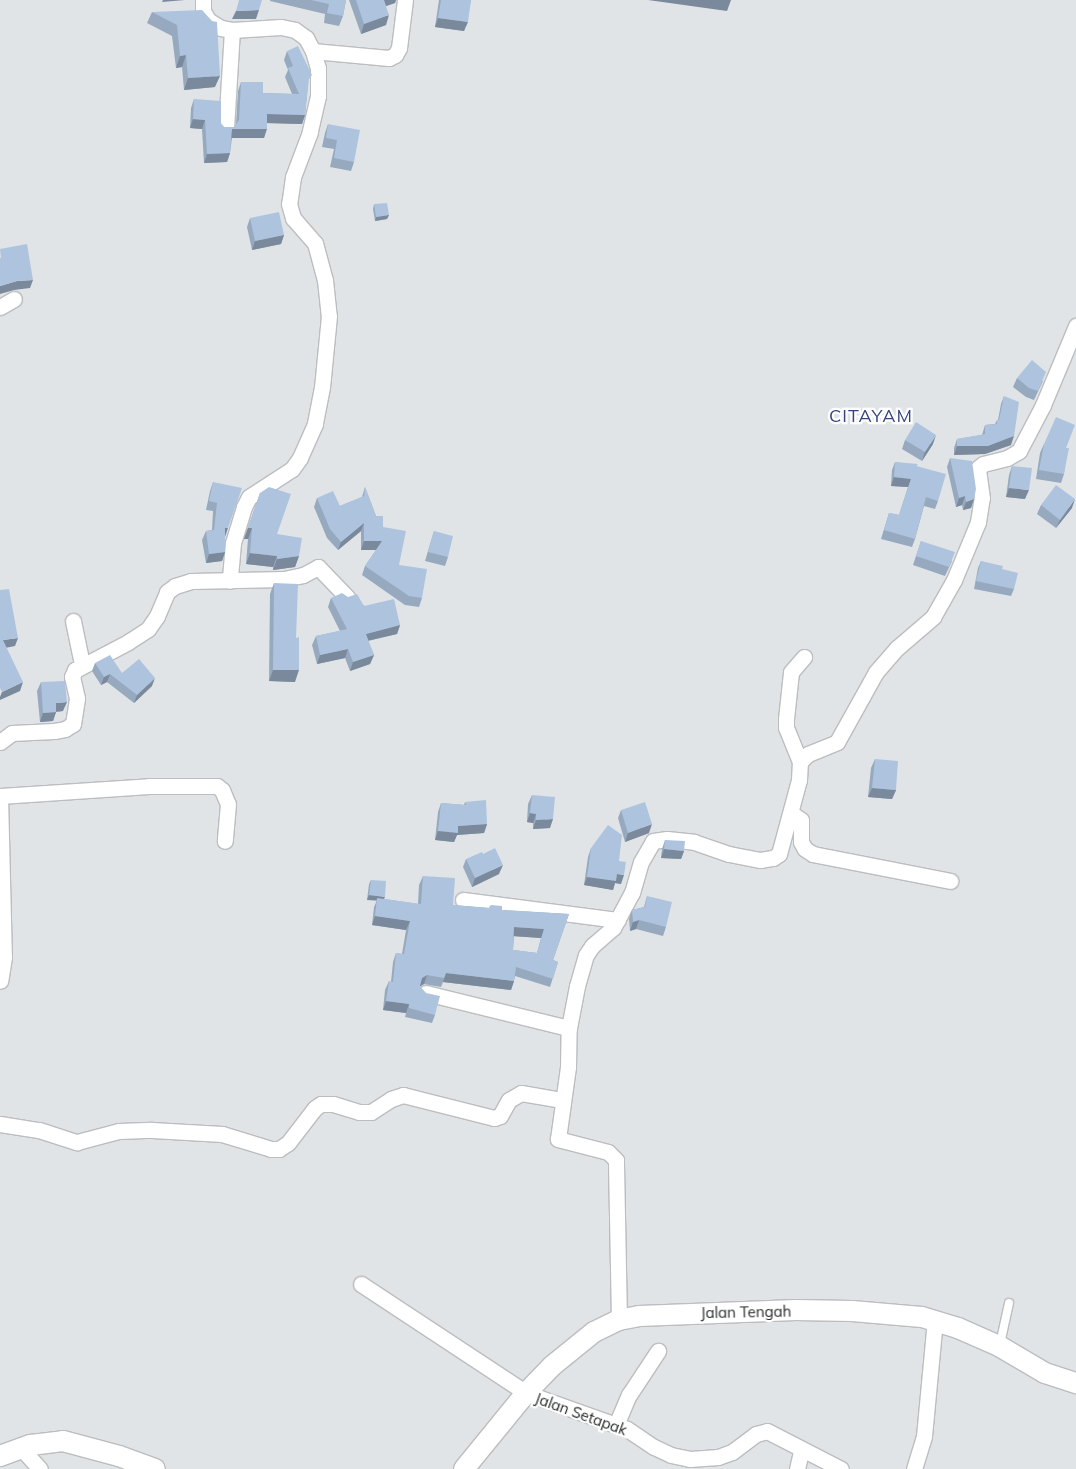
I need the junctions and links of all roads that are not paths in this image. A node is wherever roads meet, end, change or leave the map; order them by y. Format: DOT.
graph roads {
  1 [pos="203,0"];
  2 [pos="405,0"];
  3 [pos="232,30"];
  4 [pos="313,51"];
  5 [pos="226,128"];
  6 [pos="14,299"];
  7 [pos="0,307"];
  8 [pos="1076,326"];
  9 [pos="230,581"];
  10 [pos="347,597"];
  11 [pos="73,621"];
  12 [pos="804,657"];
  13 [pos="82,664"];
  14 [pos="0,742"];
  15 [pos="800,762"];
  16 [pos="0,796"];
  17 [pos="791,813"];
  18 [pos="225,840"];
  19 [pos="950,882"];
  20 [pos="463,900"];
  21 [pos="618,920"];
  22 [pos="0,981"];
  23 [pos="426,993"];
  24 [pos="569,1028"];
  25 [pos="562,1100"];
  26 [pos="0,1124"];
  27 [pos="361,1284"];
  28 [pos="1009,1302"];
  29 [pos="619,1320"];
  30 [pos="935,1320"];
  31 [pos="999,1346"];
  32 [pos="658,1351"];
  33 [pos="1076,1383"];
  34 [pos="526,1393"];
  35 [pos="616,1425"];
  36 [pos="21,1448"];
  37 [pos="801,1450"];
  38 [pos="0,1456"];
  39 [pos="684,1463"];
  40 [pos="40,1469"];
  41 [pos="155,1469"];
  42 [pos="464,1469"];
  43 [pos="797,1469"];
  44 [pos="841,1469"];
  45 [pos="914,1469"];
  1 -- 3 [label="street"];
  2 -- 4 [label="street"];
  3 -- 4 [label="street"];
  3 -- 5 [label="street"];
  4 -- 9 [label="street"];
  6 -- 7 [label="street"];
  8 -- 15 [label="street"];
  9 -- 10 [label="street"];
  9 -- 13 [label="street"];
  11 -- 13 [label="street"];
  12 -- 15 [label="street"];
  13 -- 14 [label="street"];
  15 -- 17 [label="street"];
  16 -- 18 [label="street"];
  16 -- 22 [label="street"];
  17 -- 19 [label="street"];
  17 -- 21 [label="street"];
  20 -- 21 [label="street"];
  21 -- 24 [label="street"];
  23 -- 24 [label="street"];
  24 -- 25 [label="street"];
  25 -- 26 [label="street"];
  25 -- 29 [label="street"];
  27 -- 34 [label="street, Jalan Setapak"];
  28 -- 31 [label="lane"];
  29 -- 30 [label="main road, Jalan Tengah"];
  29 -- 34 [label="main road, Jalan Tengah"];
  30 -- 31 [label="main road, Jalan Tengah"];
  30 -- 45 [label="street"];
  31 -- 33 [label="main road, Jalan Tengah"];
  32 -- 35 [label="street"];
  34 -- 35 [label="street, Jalan Setapak"];
  34 -- 42 [label="main road, Jalan Tengah"];
  35 -- 39 [label="street, Jalan Setapak"];
  36 -- 38 [label="main road"];
  36 -- 40 [label="street"];
  36 -- 41 [label="main road"];
  37 -- 39 [label="street, Jalan Setapak"];
  37 -- 43 [label="street"];
  37 -- 44 [label="street, Jalan Setapak"];
}
